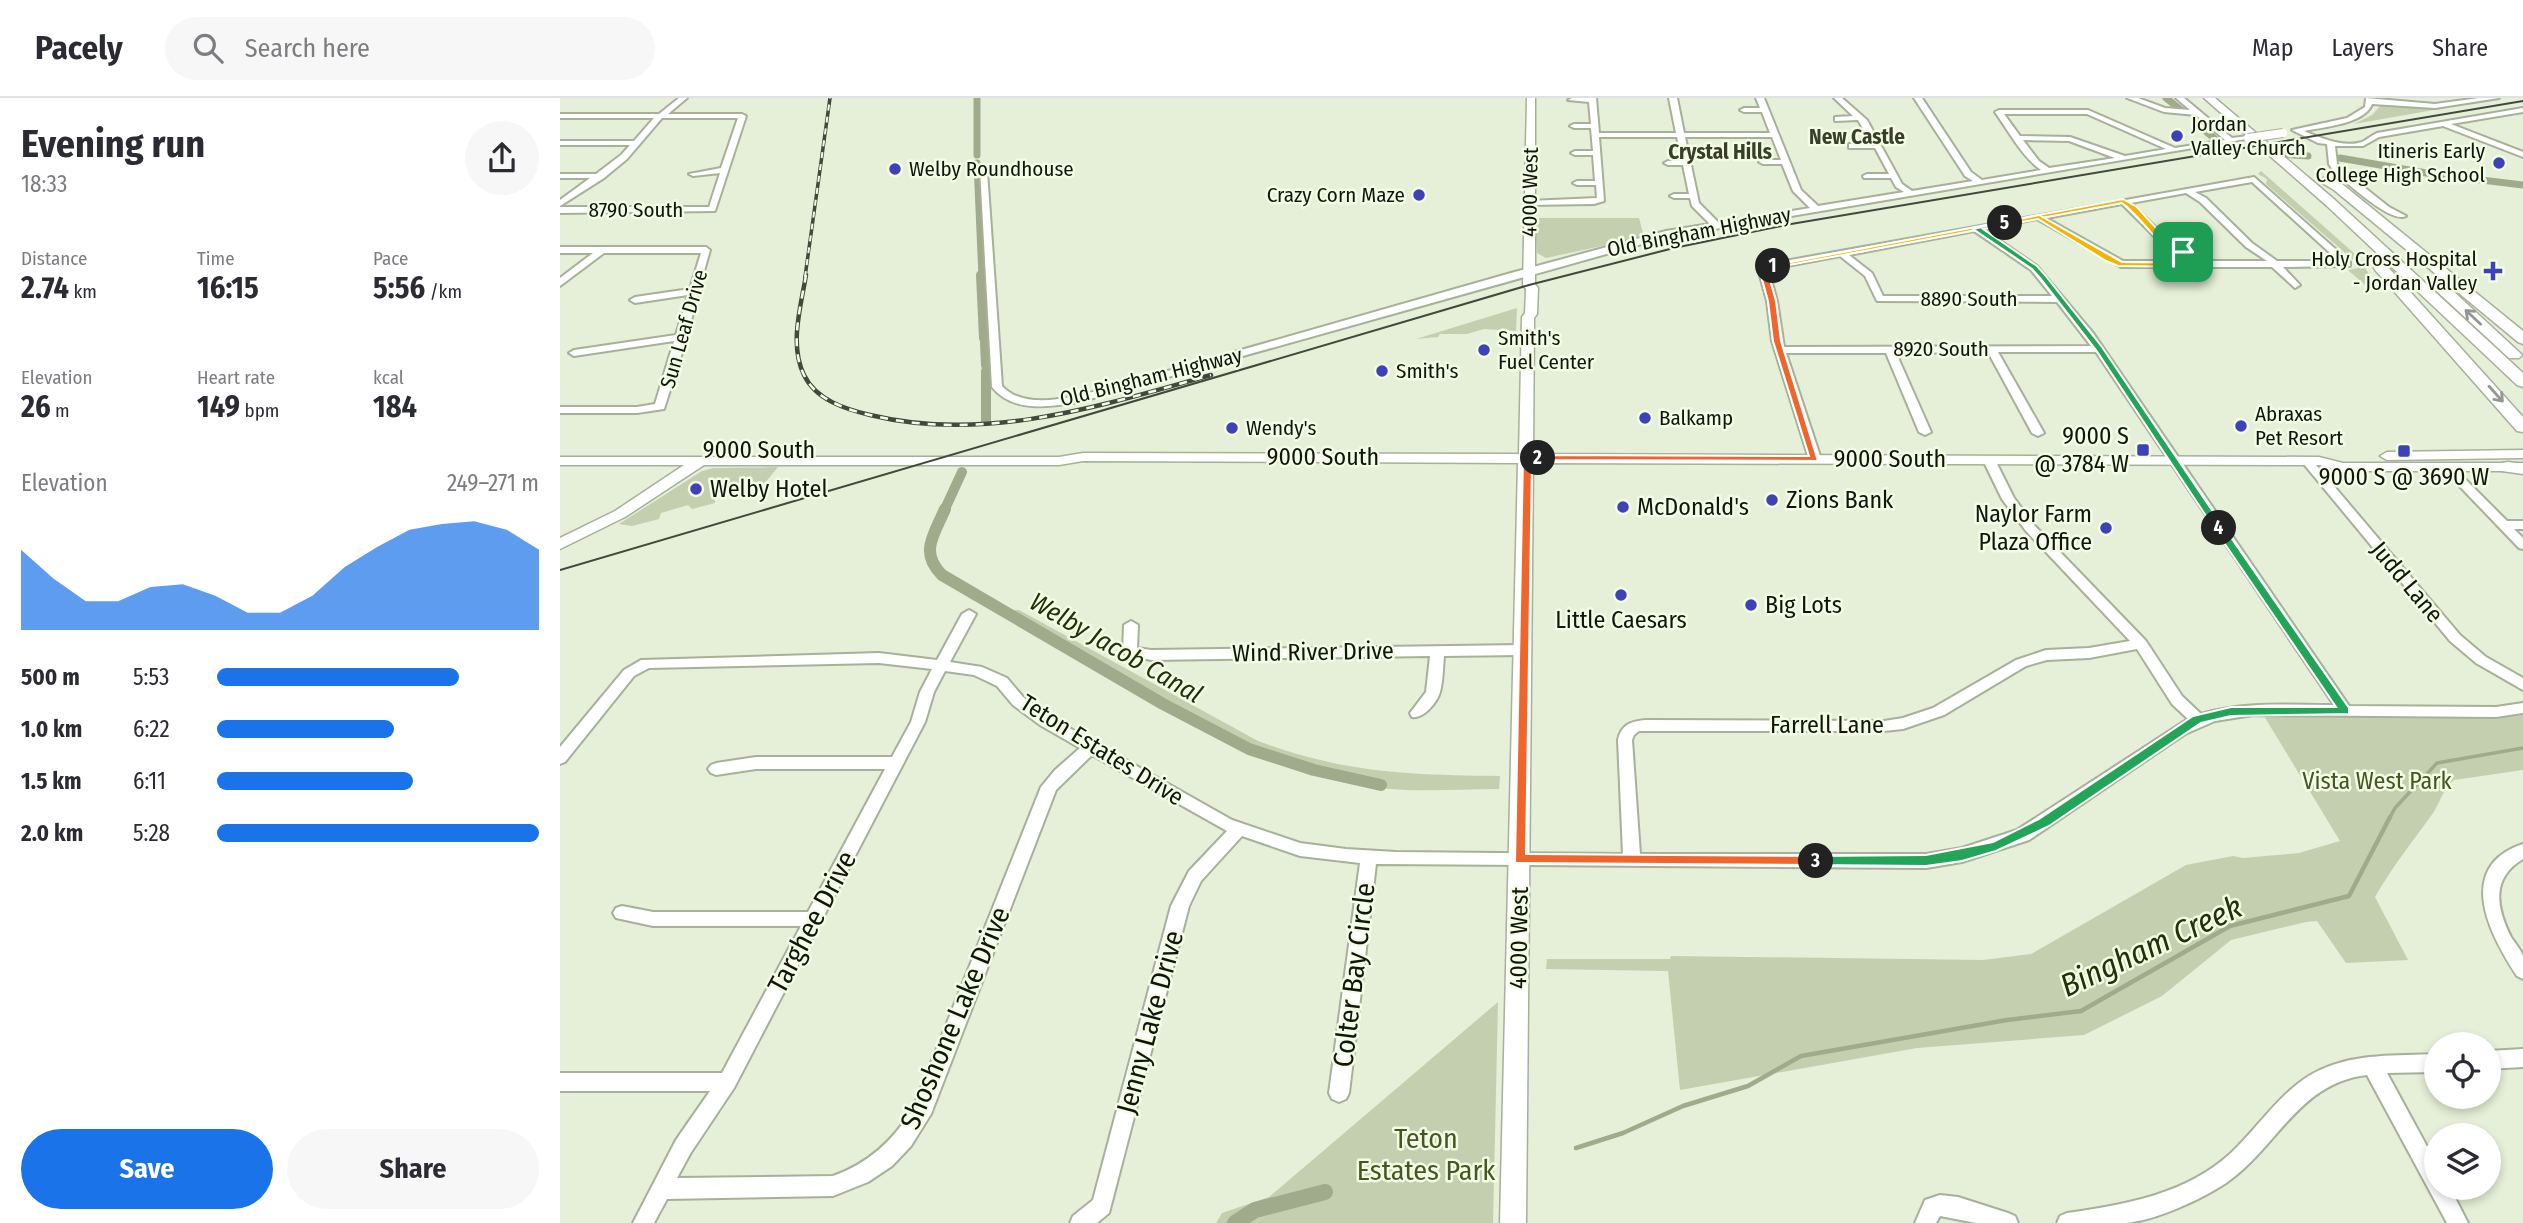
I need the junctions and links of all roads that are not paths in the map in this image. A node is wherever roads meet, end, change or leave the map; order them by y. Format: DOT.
graph roads {
  1 [pos="682,98"];
  2 [pos="1531,98"];
  3 [pos="1673,98"];
  4 [pos="1760,98"];
  5 [pos="1838,98"];
  6 [pos="1918,98"];
  7 [pos="2131,98"];
  8 [pos="2180,98"];
  9 [pos="2209,98"];
  10 [pos="2224,98"];
  11 [pos="2495,98"];
  12 [pos="1592,99"];
  13 [pos="1572,100"];
  14 [pos="2370,100"];
  15 [pos="1744,110"];
  16 [pos="1764,110"];
  17 [pos="2523,110"];
  18 [pos="2199,113"];
  19 [pos="560,116"];
  20 [pos="660,116"];
  21 [pos="1861,118"];
  22 [pos="1838,119"];
  23 [pos="2443,124"];
  24 [pos="1574,126"];
  25 [pos="1594,126"];
  26 [pos="2296,130"];
  27 [pos="1595,135"];
  28 [pos="1682,135"];
  29 [pos="1774,135"];
  30 [pos="2016,138"];
  31 [pos="2231,141"];
  32 [pos="560,143"];
  33 [pos="637,144"];
  34 [pos="2331,144"];
  35 [pos="1852,146"];
  36 [pos="1878,146"];
  37 [pos="2174,150"];
  38 [pos="1575,153"];
  39 [pos="1597,153"];
  40 [pos="2523,155"];
  41 [pos="2124,158"];
  42 [pos="1763,162"];
  43 [pos="1785,162"];
  44 [pos="1668,163"];
  45 [pos="1686,163"];
  46 [pos="725,170"];
  47 [pos="983,171"];
  48 [pos="2048,171"];
  49 [pos="693,173"];
  50 [pos="560,176"];
  51 [pos="601,176"];
  52 [pos="1867,176"];
  53 [pos="1894,176"];
  54 [pos="2325,181"];
  55 [pos="1980,182"];
  56 [pos="1577,183"];
  57 [pos="1600,183"];
  58 [pos="2187,190"];
  59 [pos="1911,194"];
  60 [pos="1674,196"];
  61 [pos="1693,196"];
  62 [pos="2123,201"];
  63 [pos="1530,203"];
  64 [pos="2331,203"];
  65 [pos="560,204"];
  66 [pos="560,209"];
  67 [pos="1816,209"];
  68 [pos="2402,216"];
  69 [pos="2039,217"];
  70 [pos="1717,226"];
  71 [pos="1977,229"];
  72 [pos="560,250"];
  73 [pos="602,250"];
  74 [pos="1603,250"];
  75 [pos="1529,253"];
  76 [pos="1843,254"];
  77 [pos="2199,265"];
  78 [pos="2276,265"];
  79 [pos="1529,271"];
  80 [pos="560,283"];
  81 [pos="2295,285"];
  82 [pos="696,291"];
  83 [pos="2058,299"];
  84 [pos="635,300"];
  85 [pos="682,337"];
  86 [pos="2523,339"];
  87 [pos="1782,349"];
  88 [pos="1889,349"];
  89 [pos="1991,349"];
  90 [pos="2099,349"];
  91 [pos="575,353"];
  92 [pos="2523,364"];
  93 [pos="2523,382"];
  94 [pos="560,410"];
  95 [pos="2520,420"];
  96 [pos="1925,432"];
  97 [pos="2038,433"];
  98 [pos="915,450"];
  99 [pos="560,451"];
  100 [pos="1083,457"];
  101 [pos="1527,458"];
  102 [pos="1815,459"];
  103 [pos="1989,460"];
  104 [pos="560,461"];
  105 [pos="700,461"];
  106 [pos="2174,461"];
  107 [pos="2313,461"];
  108 [pos="2520,461"];
  109 [pos="2448,468"];
  110 [pos="2504,525"];
  111 [pos="2523,525"];
  112 [pos="560,544"];
  113 [pos="2523,545"];
  114 [pos="969,614"];
  115 [pos="1132,625"];
  116 [pos="2141,644"];
  117 [pos="1523,650"];
  118 [pos="1437,651"];
  119 [pos="942,665"];
  120 [pos="2523,685"];
  121 [pos="2523,708"];
  122 [pos="2345,711"];
  123 [pos="1417,713"];
  124 [pos="2197,719"];
  125 [pos="1091,747"];
  126 [pos="560,758"];
  127 [pos="896,763"];
  128 [pos="716,769"];
  129 [pos="1238,830"];
  130 [pos="2523,851"];
  131 [pos="1369,858"];
  132 [pos="1520,859"];
  133 [pos="1632,860"];
  134 [pos="622,913"];
  135 [pos="814,919"];
  136 [pos="2523,971"];
  137 [pos="2523,1058"];
  138 [pos="2501,1059"];
  139 [pos="2424,1064"];
  140 [pos="2373,1067"];
  141 [pos="560,1082"];
  142 [pos="727,1082"];
  143 [pos="1339,1093"];
  144 [pos="2424,1161"];
  145 [pos="661,1189"];
  146 [pos="2446,1200"];
  147 [pos="2111,1219"];
  148 [pos="643,1223"];
  149 [pos="1080,1223"];
  150 [pos="1513,1223"];
  151 [pos="1925,1223"];
  152 [pos="2008,1223"];
  153 [pos="2067,1223"];
  154 [pos="2458,1223"];
  1 -- 20 [label="street"];
  2 -- 63 [label="main road, 4000 West"];
  3 -- 28 [label="street"];
  4 -- 16 [label="street"];
  5 -- 21 [label="street"];
  6 -- 55 [label="street"];
  7 -- 18 [label="street"];
  8 -- 18 [label="street"];
  9 -- 64 [label="highway"];
  10 -- 54 [label="highway"];
  11 -- 14 [label="street"];
  12 -- 13 [label="street"];
  12 -- 25 [label="street"];
  14 -- 26 [label="street, Old Bingham Highway"];
  15 -- 16 [label="street"];
  16 -- 29 [label="street"];
  17 -- 23 [label="street"];
  18 -- 31 [label="street"];
  19 -- 20 [label="street"];
  20 -- 33 [label="street"];
  20 -- 46 [label="street"];
  21 -- 22 [label="street"];
  21 -- 36 [label="street"];
  23 -- 34 [label="street"];
  23 -- 40 [label="street"];
  24 -- 25 [label="street"];
  25 -- 27 [label="street"];
  26 -- 31 [label="street, Old Bingham Highway, bridge"];
  26 -- 34 [label="street"];
  27 -- 28 [label="street"];
  27 -- 39 [label="street"];
  28 -- 29 [label="street"];
  28 -- 45 [label="street"];
  29 -- 43 [label="street"];
  30 -- 37 [label="street"];
  30 -- 41 [label="street"];
  30 -- 48 [label="street"];
  31 -- 37 [label="street, Old Bingham Highway"];
  32 -- 33 [label="street"];
  33 -- 51 [label="street"];
  34 -- 68 [label="street"];
  35 -- 36 [label="street"];
  36 -- 53 [label="street"];
  37 -- 41 [label="street, Old Bingham Highway"];
  38 -- 39 [label="street"];
  39 -- 57 [label="street"];
  41 -- 48 [label="street, Old Bingham Highway"];
  42 -- 43 [label="street"];
  43 -- 67 [label="street"];
  44 -- 45 [label="street"];
  45 -- 61 [label="street"];
  46 -- 49 [label="street"];
  46 -- 66 [label="street, 8790 South"];
  47 -- 79 [label="street, Old Bingham Highway"];
  48 -- 55 [label="street, Old Bingham Highway"];
  50 -- 51 [label="street"];
  51 -- 65 [label="street"];
  52 -- 53 [label="street"];
  53 -- 59 [label="street"];
  54 -- 86 [label="highway"];
  92 -- 54 [label="highway, one-way"];
  55 -- 59 [label="street, Old Bingham Highway"];
  56 -- 57 [label="street"];
  57 -- 63 [label="street"];
  58 -- 62 [label="street"];
  58 -- 78 [label="street"];
  58 -- 78 [label="street"];
  59 -- 67 [label="street, Old Bingham Highway"];
  60 -- 61 [label="street"];
  61 -- 70 [label="street"];
  62 -- 69 [label="street"];
  62 -- 77 [label="street"];
  63 -- 75 [label="main road, 4000 West"];
  64 -- 93 [label="highway"];
  64 -- 95 [label="highway, one-way"];
  67 -- 70 [label="street, Old Bingham Highway"];
  69 -- 71 [label="street"];
  69 -- 77 [label="street"];
  70 -- 74 [label="street, Old Bingham Highway"];
  71 -- 76 [label="street"];
  71 -- 83 [label="street"];
  72 -- 73 [label="street"];
  73 -- 80 [label="street"];
  73 -- 82 [label="street, Sun Leaf Drive"];
  74 -- 75 [label="street"];
  74 -- 79 [label="street, Old Bingham Highway"];
  75 -- 79 [label="main road, 4000 West"];
  76 -- 83 [label="street, 8890 South"];
  76 -- 87 [label="street"];
  77 -- 78 [label="street"];
  78 -- 81 [label="street"];
  79 -- 101 [label="main road, 4000 West"];
  82 -- 84 [label="street"];
  82 -- 85 [label="street, Sun Leaf Drive"];
  83 -- 90 [label="street"];
  85 -- 91 [label="street"];
  85 -- 94 [label="street, Sun Leaf Drive"];
  87 -- 88 [label="street, 8920 South"];
  87 -- 102 [label="street"];
  88 -- 89 [label="street, 8920 South"];
  88 -- 96 [label="street"];
  89 -- 90 [label="street, 8920 South"];
  89 -- 97 [label="street"];
  90 -- 106 [label="street"];
  98 -- 99 [label="main road, 9000 South"];
  98 -- 100 [label="main road, 9000 South"];
  98 -- 105 [label="main road"];
  100 -- 101 [label="main road, 9000 South"];
  100 -- 105 [label="main road, 9000 South"];
  101 -- 102 [label="main road, 9000 South"];
  101 -- 117 [label="main road, 4000 West"];
  102 -- 103 [label="main road, 9000 South"];
  103 -- 106 [label="main road, 9000 South"];
  103 -- 116 [label="street"];
  104 -- 105 [label="main road, 9000 South"];
  105 -- 112 [label="main road"];
  106 -- 107 [label="main road, 9000 South"];
  106 -- 122 [label="street"];
  107 -- 108 [label="main road, 9000 South"];
  107 -- 109 [label="main road, 9000 South"];
  107 -- 120 [label="street, Judd Lane"];
  108 -- 109 [label="main road, 9000 South"];
  109 -- 110 [label="street"];
  110 -- 111 [label="street"];
  110 -- 113 [label="street"];
  114 -- 119 [label="street, Targhee Drive"];
  115 -- 118 [label="street, Wind River Drive"];
  116 -- 124 [label="street"];
  116 -- 133 [label="street, Farrell Lane"];
  117 -- 118 [label="street, Wind River Drive"];
  117 -- 132 [label="main road, 4000 West"];
  118 -- 123 [label="street"];
  119 -- 125 [label="street, Teton Estates Drive"];
  119 -- 126 [label="street, Teton Estates Drive"];
  119 -- 127 [label="street, Targhee Drive"];
  121 -- 122 [label="street"];
  122 -- 124 [label="street"];
  124 -- 133 [label="street, Teton Estates Drive"];
  125 -- 129 [label="street, Teton Estates Drive"];
  125 -- 145 [label="street, Shoshone Lake Drive"];
  127 -- 128 [label="street"];
  127 -- 135 [label="street, Targhee Drive"];
  129 -- 131 [label="street, Teton Estates Drive"];
  129 -- 149 [label="street, Jenny Lake Drive"];
  130 -- 136 [label="street"];
  131 -- 132 [label="street, Teton Estates Drive"];
  131 -- 143 [label="street, Colter Bay Circle"];
  132 -- 133 [label="street, Teton Estates Drive"];
  132 -- 150 [label="main road, 4000 West"];
  134 -- 135 [label="street"];
  135 -- 142 [label="street, Targhee Drive"];
  137 -- 138 [label="street"];
  139 -- 140 [label="street"];
  140 -- 144 [label="street"];
  140 -- 147 [label="street"];
  141 -- 142 [label="street"];
  142 -- 145 [label="street, Targhee Drive"];
  145 -- 148 [label="street, Targhee Drive"];
  146 -- 154 [label="street"];
  147 -- 153 [label="street"];
  151 -- 152 [label="street"];
}
